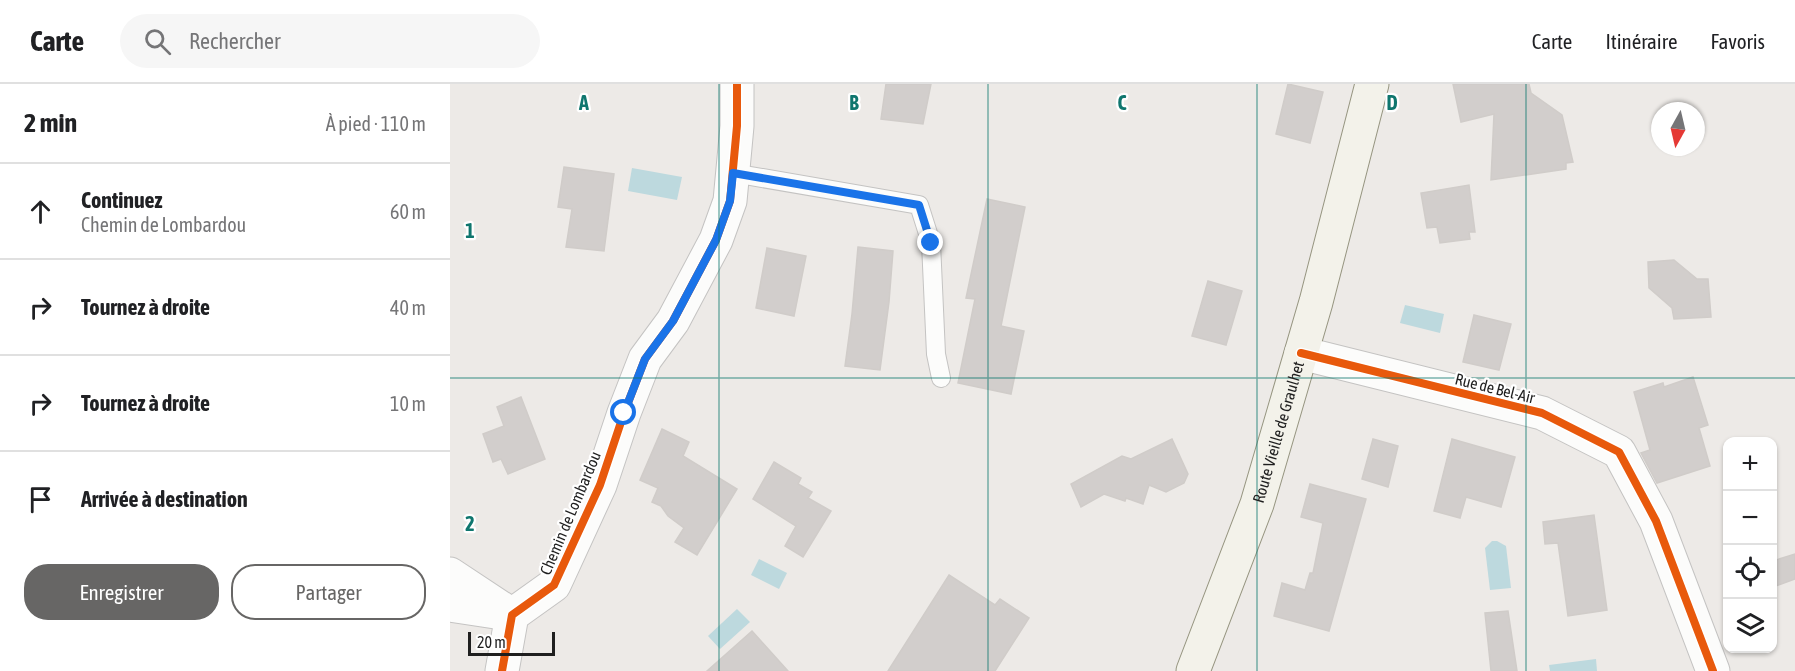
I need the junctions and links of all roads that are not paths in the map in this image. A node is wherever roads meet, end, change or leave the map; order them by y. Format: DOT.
graph roads {
  1 [pos="737,84"];
  2 [pos="1372,84"];
  3 [pos="733,173"];
  4 [pos="1301,353"];
  5 [pos="941,378"];
  6 [pos="450,574"];
  7 [pos="450,605"];
  8 [pos="512,615"];
  9 [pos="501,671"];
  10 [pos="1192,671"];
  11 [pos="1713,671"];
  1 -- 3 [label="street, Chemin de Lombardou"];
  2 -- 4 [label="main road, Route Vieille de Graulhet"];
  3 -- 5 [label="lane"];
  3 -- 8 [label="street, Chemin de Lombardou"];
  4 -- 10 [label="main road, Route Vieille de Graulhet"];
  4 -- 11 [label="street, Rue de Bel-Air"];
  6 -- 8 [label="street"];
  7 -- 8 [label="street"];
  8 -- 9 [label="street"];
}
